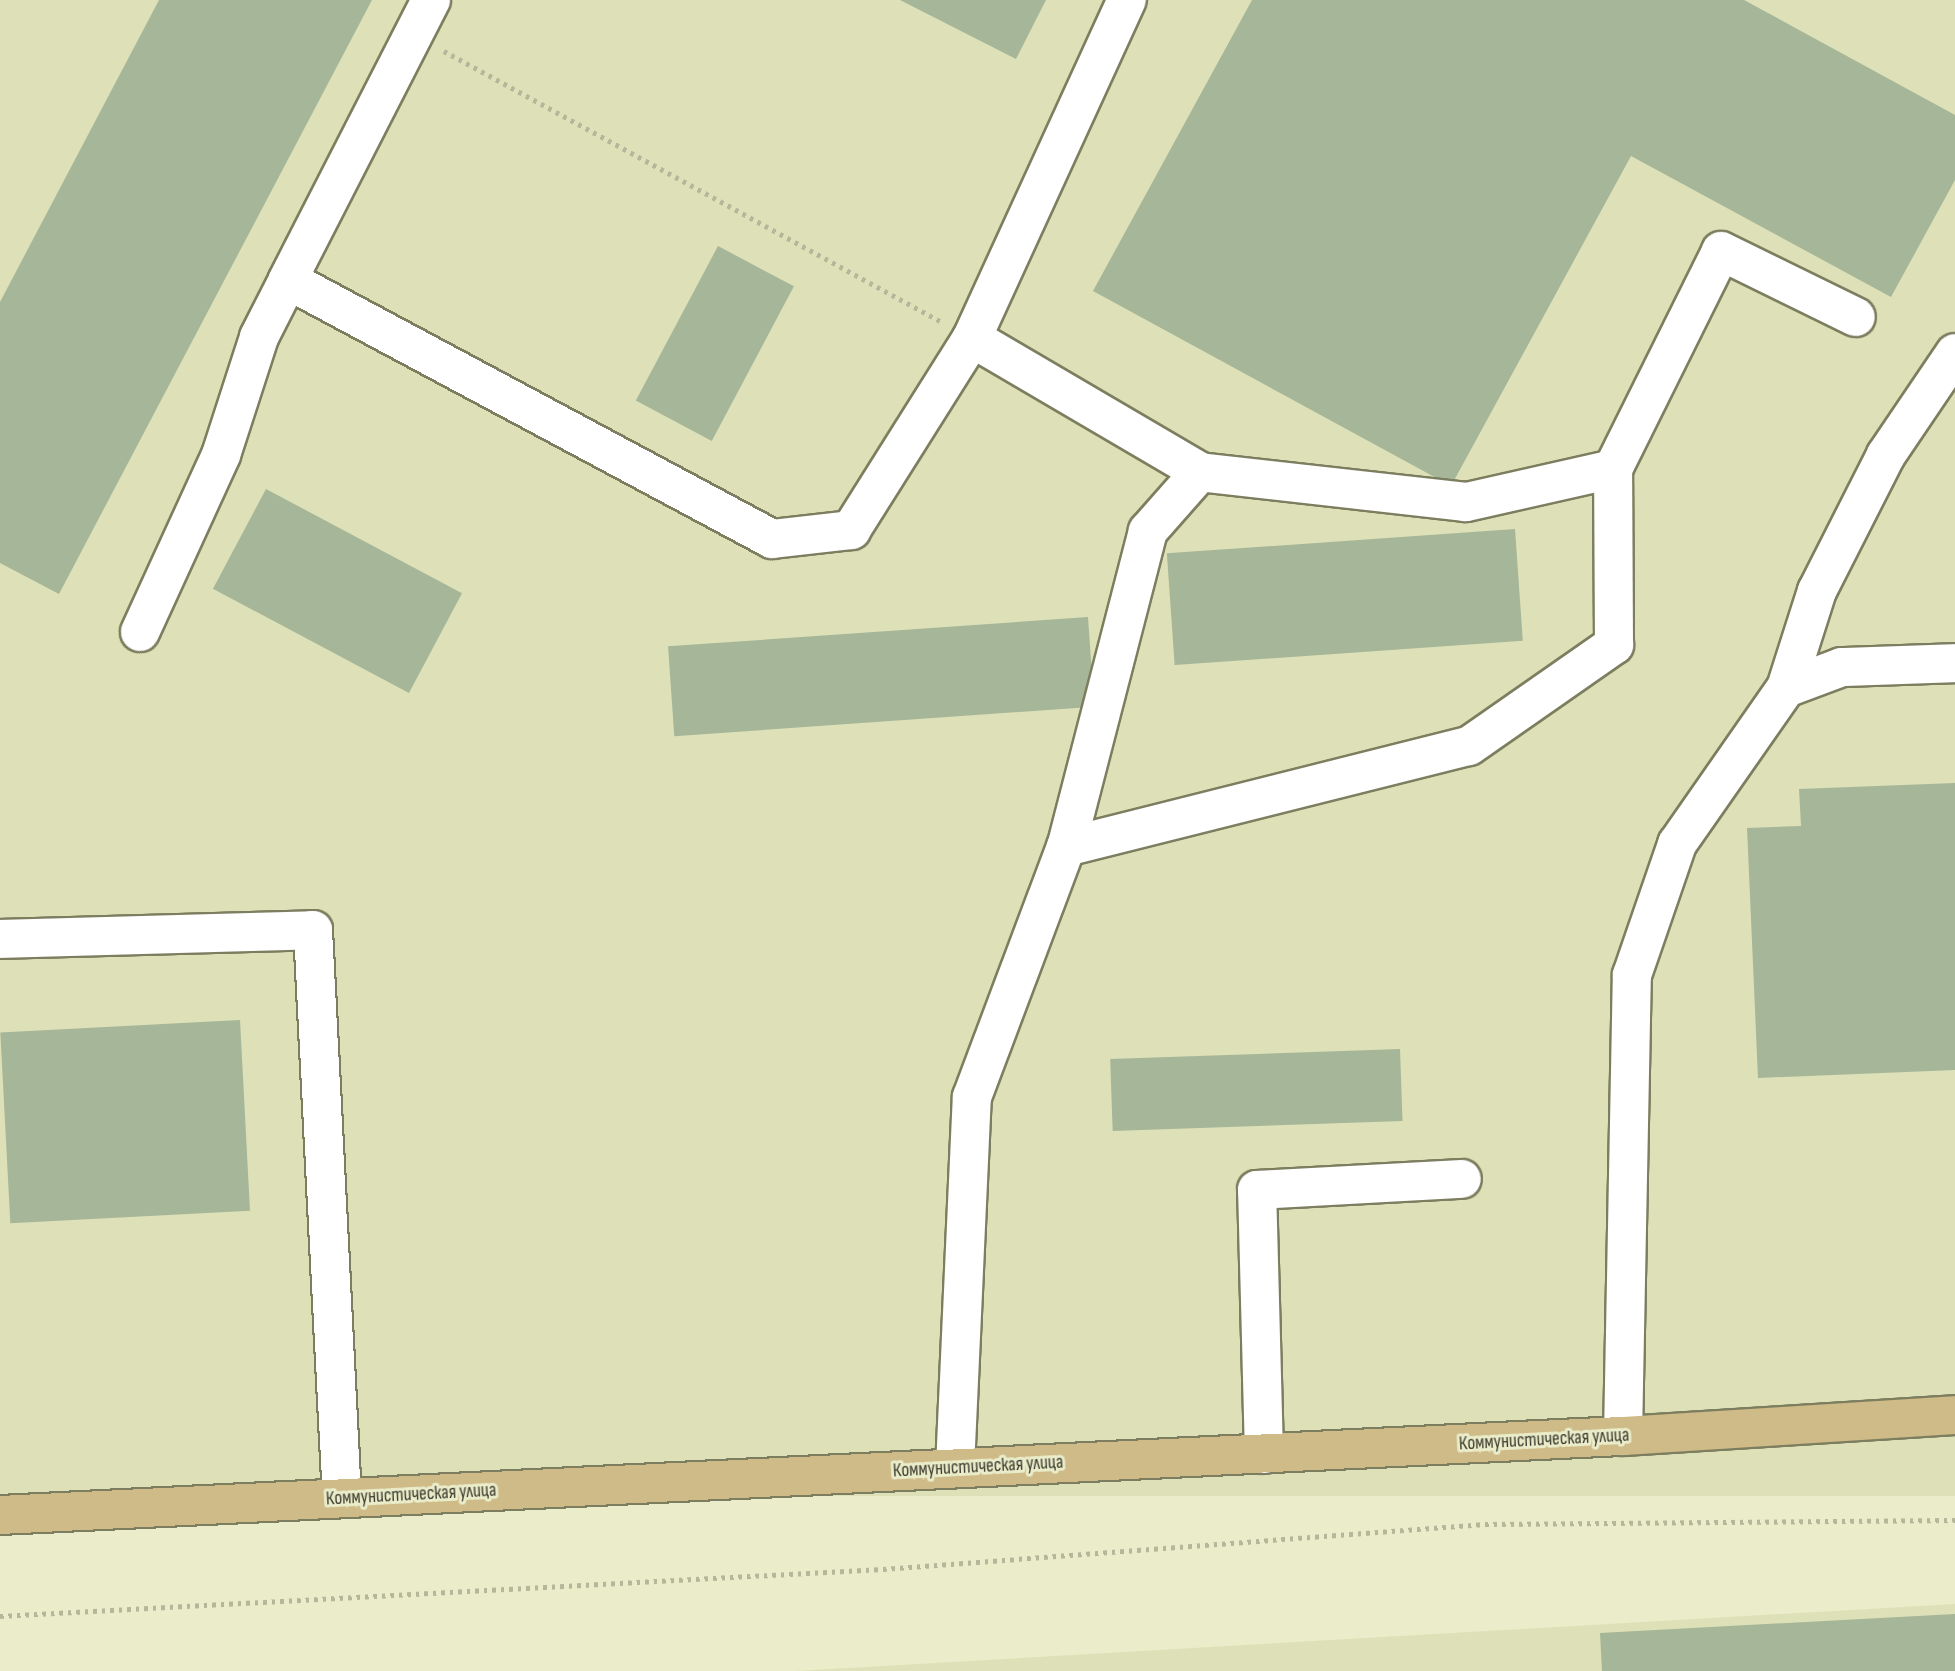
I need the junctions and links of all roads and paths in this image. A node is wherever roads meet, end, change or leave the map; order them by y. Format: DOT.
graph roads {
  1 [pos="431,0"];
  2 [pos="1127,0"];
  3 [pos="412,34"];
  4 [pos="288,280"];
  5 [pos="1856,317"];
  6 [pos="972,338"];
  7 [pos="1955,353"];
  8 [pos="1613,469"];
  9 [pos="1200,472"];
  10 [pos="140,632"];
  11 [pos="1955,663"];
  12 [pos="1786,688"];
  13 [pos="1066,846"];
  14 [pos="0,939"];
  15 [pos="1462,1179"];
  16 [pos="1955,1415"];
  17 [pos="1623,1436"];
  18 [pos="1264,1454"];
  19 [pos="956,1468"];
  20 [pos="342,1498"];
  21 [pos="0,1515"];
  22 [pos="1955,1520"];
  23 [pos="0,1616"];
  1 -- 3 [label="lane"];
  2 -- 6 [label="lane"];
  3 -- 4 [label="lane"];
  3 -- 6 [label="path"];
  4 -- 6 [label="lane"];
  4 -- 10 [label="lane"];
  5 -- 8 [label="lane"];
  6 -- 9 [label="lane"];
  7 -- 12 [label="lane"];
  8 -- 9 [label="lane"];
  8 -- 13 [label="lane"];
  9 -- 13 [label="lane"];
  11 -- 12 [label="lane"];
  12 -- 17 [label="lane"];
  13 -- 19 [label="lane"];
  14 -- 20 [label="lane"];
  15 -- 18 [label="lane"];
  16 -- 17 [label="main road, Коммунистическая улица"];
  17 -- 18 [label="main road, Коммунистическая улица"];
  18 -- 19 [label="main road, Коммунистическая улица"];
  19 -- 20 [label="main road, Коммунистическая улица"];
  20 -- 21 [label="main road, Коммунистическая улица"];
  22 -- 23 [label="path"];
}
